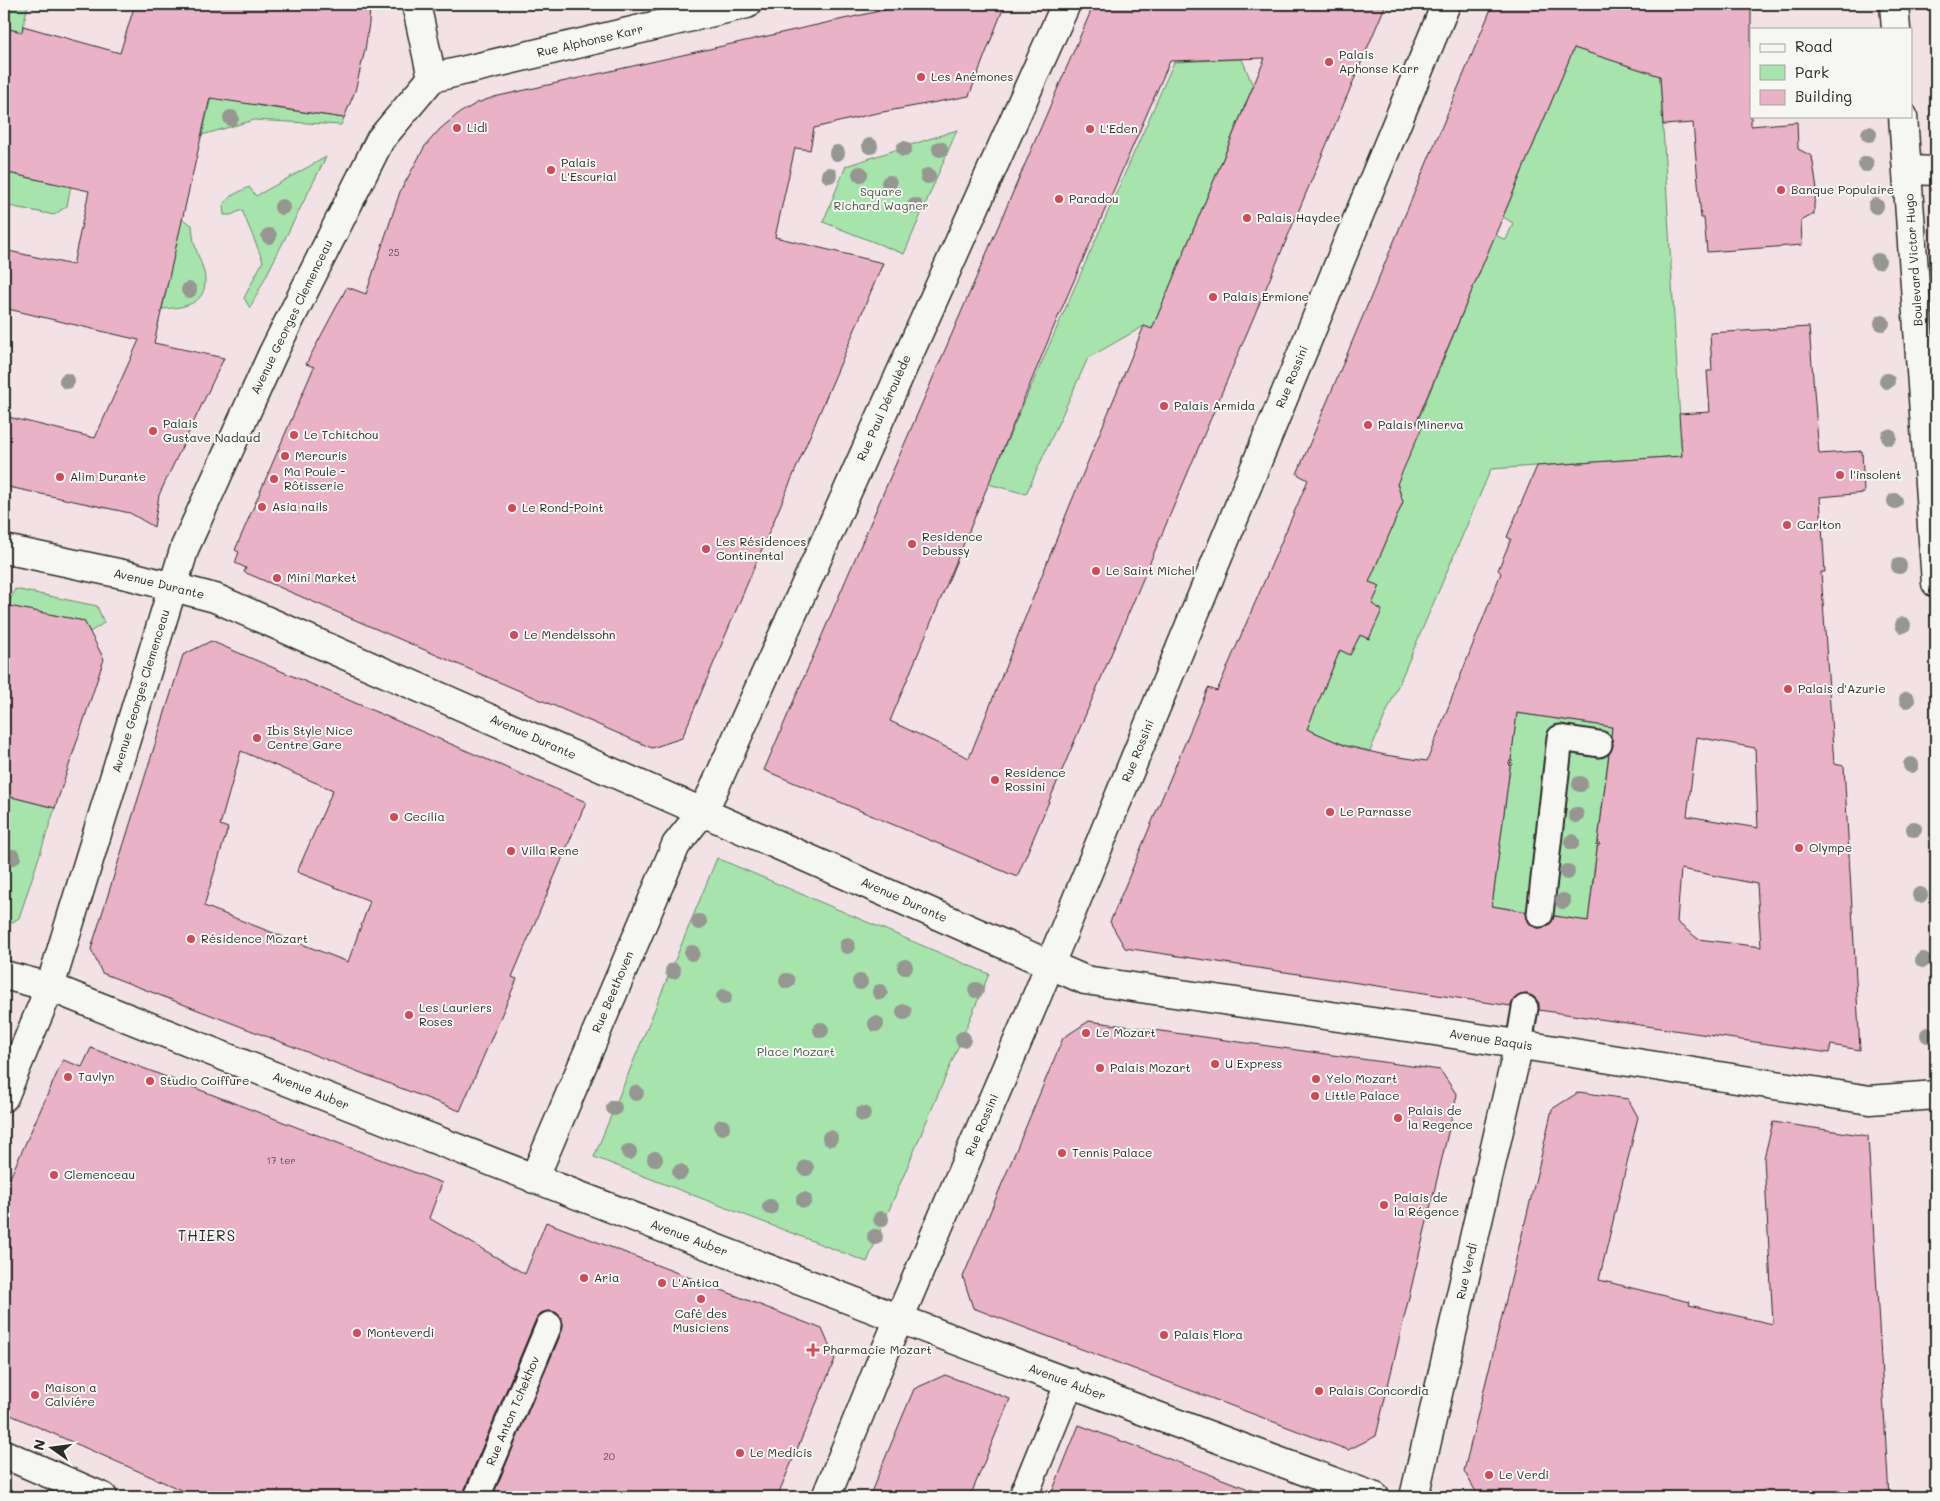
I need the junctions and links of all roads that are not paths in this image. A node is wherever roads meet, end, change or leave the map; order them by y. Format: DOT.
graph roads {
  1 [pos="416,4"];
  2 [pos="747,4"];
  3 [pos="1066,4"];
  4 [pos="1446,4"];
  5 [pos="1894,4"];
  6 [pos="1896,28"];
  7 [pos="432,78"];
  8 [pos="1903,118"];
  9 [pos="1908,170"];
  10 [pos="1936,171"];
  11 [pos="4,550"];
  12 [pos="1936,583"];
  13 [pos="173,588"];
  14 [pos="1599,744"];
  15 [pos="703,811"];
  16 [pos="1540,914"];
  17 [pos="1049,964"];
  18 [pos="4,975"];
  19 [pos="50,987"];
  20 [pos="1525,1008"];
  21 [pos="1518,1044"];
  22 [pos="1936,1095"];
  23 [pos="4,1097"];
  24 [pos="534,1179"];
  25 [pos="900,1318"];
  26 [pos="549,1325"];
  27 [pos="1070,1382"];
  28 [pos="4,1454"];
  29 [pos="103,1497"];
  30 [pos="477,1497"];
  31 [pos="826,1497"];
  32 [pos="1023,1497"];
  33 [pos="1375,1497"];
  34 [pos="1414,1497"];
  1 -- 7 [label="street"];
  2 -- 7 [label="street, Rue Alphonse Karr"];
  3 -- 15 [label="street, Rue Paul Déroulède"];
  4 -- 17 [label="street, Rue Rossini"];
  5 -- 6 [label="street"];
  7 -- 13 [label="street, Avenue Georges Clemenceau"];
  8 -- 9 [label="street, Boulevard Victor Hugo"];
  9 -- 10 [label="street"];
  9 -- 12 [label="street, Boulevard Victor Hugo"];
  11 -- 13 [label="street, Avenue Durante"];
  13 -- 15 [label="street, Avenue Durante"];
  13 -- 19 [label="street, Avenue Georges Clemenceau"];
  14 -- 16 [label="lane"];
  15 -- 17 [label="street, Avenue Durante"];
  15 -- 24 [label="street, Rue Beethoven"];
  17 -- 21 [label="street, Avenue Baquis"];
  17 -- 25 [label="street, Rue Rossini"];
  18 -- 19 [label="street, Avenue Auber"];
  19 -- 23 [label="street, Avenue Georges Clemenceau"];
  19 -- 24 [label="street, Avenue Auber"];
  20 -- 21 [label="lane"];
  21 -- 22 [label="street, Avenue Baquis"];
  21 -- 34 [label="street, Rue Verdi"];
  24 -- 25 [label="street, Avenue Auber"];
  25 -- 27 [label="street, Avenue Auber"];
  25 -- 31 [label="street, Rue Rossini"];
  26 -- 30 [label="lane, Rue Anton Tchekhov"];
  27 -- 32 [label="street"];
  27 -- 33 [label="street, Avenue Auber"];
  28 -- 29 [label="street"];
}
